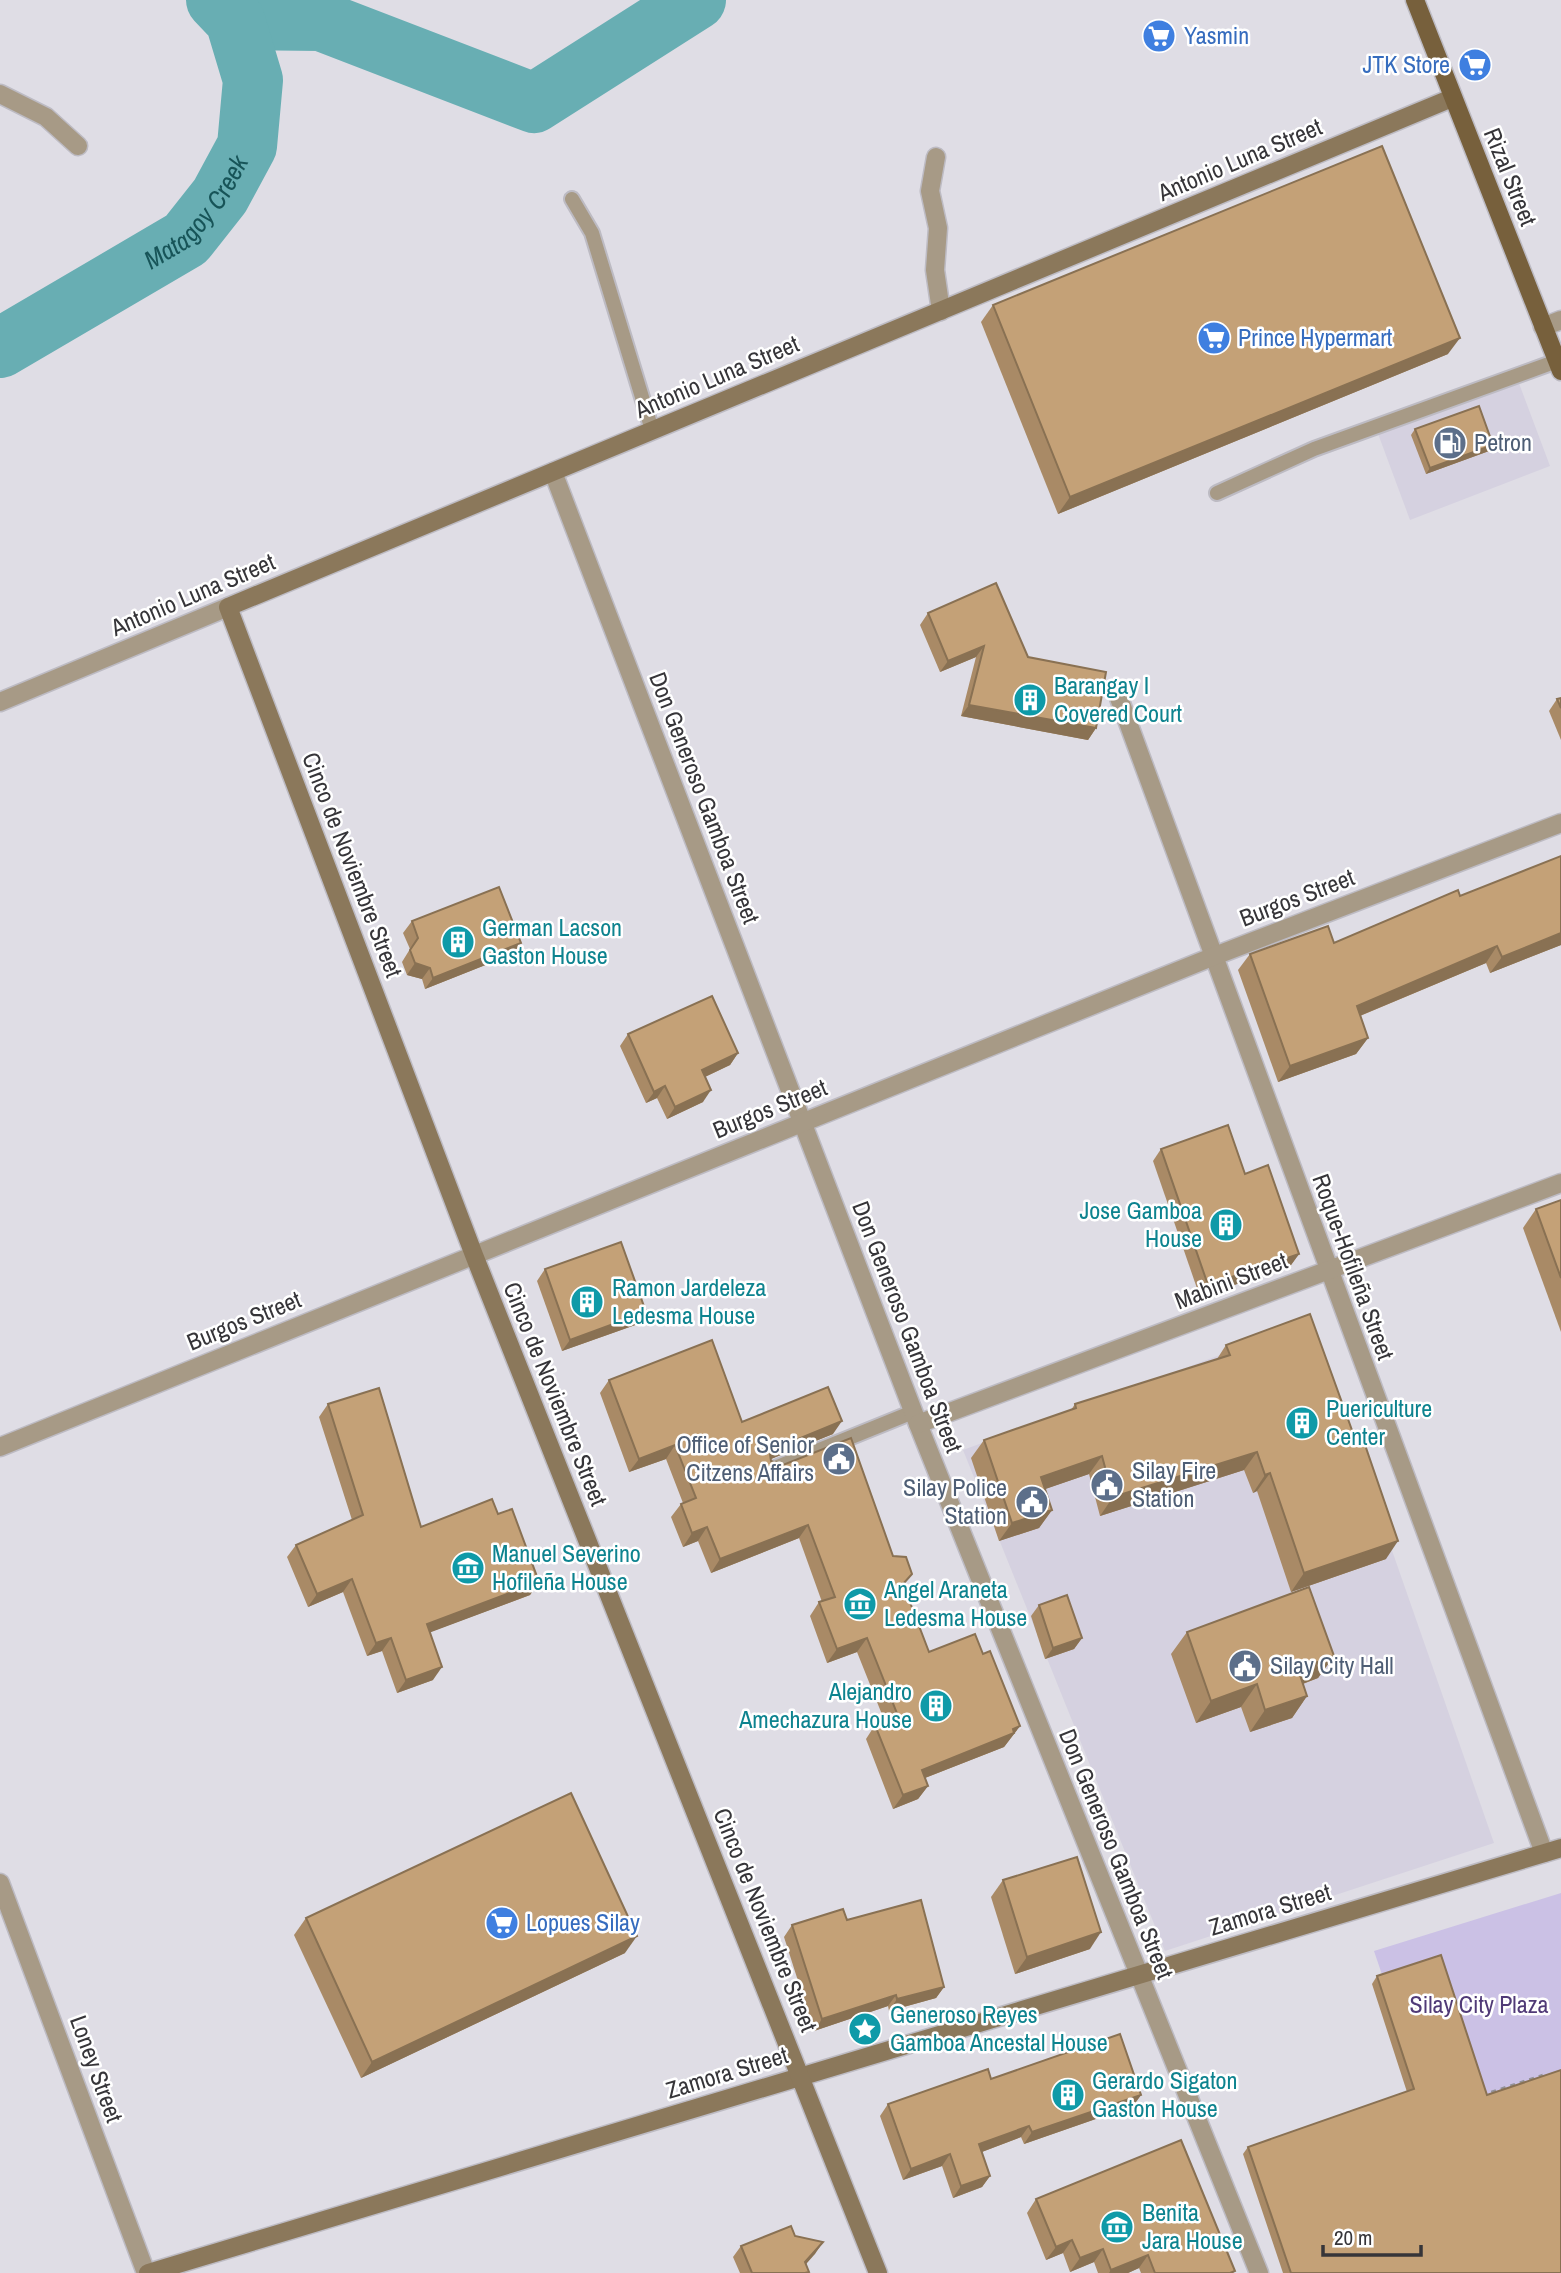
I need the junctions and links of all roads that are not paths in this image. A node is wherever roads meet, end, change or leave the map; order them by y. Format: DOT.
graph roads {
  1 [pos="1415,0"];
  2 [pos="0,94"];
  3 [pos="1452,98"];
  4 [pos="78,146"];
  5 [pos="936,157"];
  6 [pos="572,199"];
  7 [pos="941,311"];
  8 [pos="1561,320"];
  9 [pos="1543,327"];
  10 [pos="1558,356"];
  11 [pos="652,430"];
  12 [pos="553,472"];
  13 [pos="1217,493"];
  14 [pos="228,607"];
  15 [pos="1119,698"];
  16 [pos="0,702"];
  17 [pos="1561,823"];
  18 [pos="1212,957"];
  19 [pos="802,1122"];
  20 [pos="1561,1183"];
  21 [pos="474,1255"];
  22 [pos="1328,1270"];
  23 [pos="915,1418"];
  24 [pos="0,1447"];
  25 [pos="770,1470"];
  26 [pos="1553,1851"];
  27 [pos="0,1883"];
  28 [pos="1138,1975"];
  29 [pos="801,2076"];
  30 [pos="147,2273"];
  31 [pos="878,2273"];
  32 [pos="1259,2273"];
  1 -- 3 [label="main road, Rizal Street"];
  2 -- 4 [label="street"];
  3 -- 7 [label="street, Antonio Luna Street"];
  3 -- 9 [label="main road, Rizal Street"];
  5 -- 7 [label="street"];
  6 -- 11 [label="lane"];
  7 -- 11 [label="street, Antonio Luna Street"];
  8 -- 9 [label="street"];
  9 -- 10 [label="main road, Rizal Street"];
  10 -- 13 [label="lane"];
  11 -- 12 [label="street, Antonio Luna Street"];
  12 -- 14 [label="street, Antonio Luna Street"];
  12 -- 19 [label="street, Don Generoso Gamboa Street"];
  14 -- 16 [label="street, Antonio Luna Street"];
  14 -- 21 [label="street, Cinco de Noviembre Street"];
  15 -- 18 [label="street, Roque-Hofileña Street"];
  17 -- 18 [label="street, Burgos Street"];
  18 -- 19 [label="street, Burgos Street"];
  18 -- 22 [label="street, Roque-Hofileña Street"];
  19 -- 21 [label="street, Burgos Street"];
  19 -- 23 [label="street, Don Generoso Gamboa Street"];
  20 -- 22 [label="street, Mabini Street"];
  21 -- 24 [label="street, Burgos Street"];
  21 -- 29 [label="street, Cinco de Noviembre Street"];
  22 -- 23 [label="street, Mabini Street"];
  22 -- 26 [label="street, Roque-Hofileña Street"];
  23 -- 25 [label="lane"];
  23 -- 28 [label="street, Don Generoso Gamboa Street"];
  26 -- 28 [label="street, Zamora Street"];
  27 -- 30 [label="street, Loney Street"];
  28 -- 29 [label="street, Zamora Street"];
  28 -- 32 [label="street, Don Generoso Gamboa Street"];
  29 -- 30 [label="street, Zamora Street"];
  29 -- 31 [label="street, Cinco de Noviembre Street"];
}
